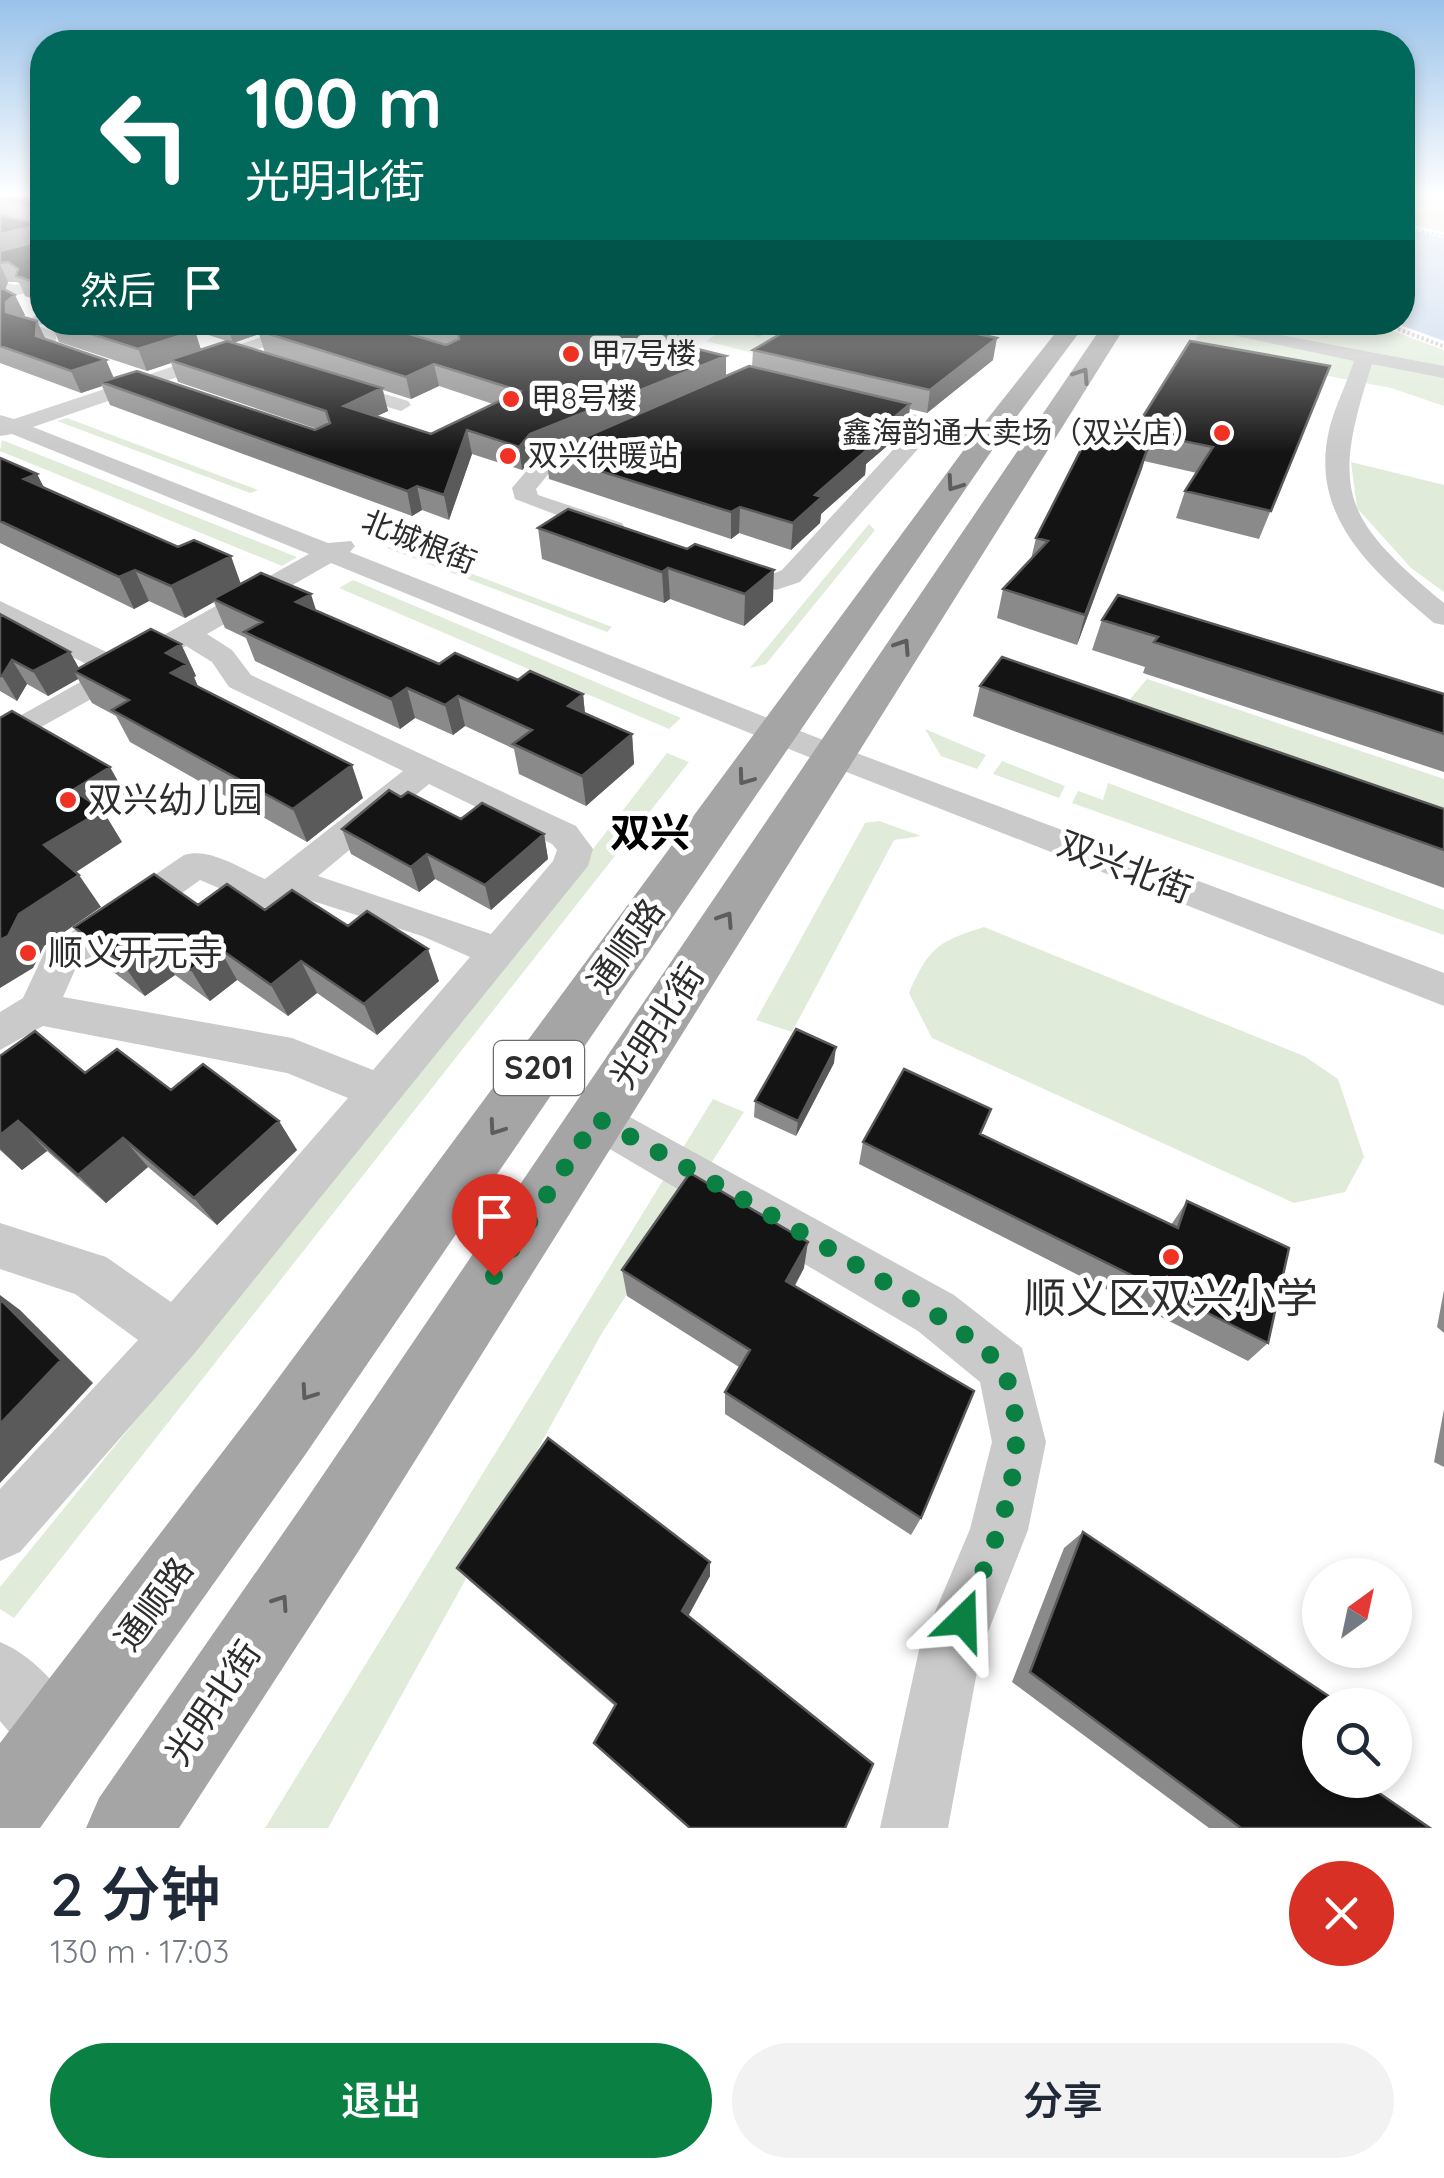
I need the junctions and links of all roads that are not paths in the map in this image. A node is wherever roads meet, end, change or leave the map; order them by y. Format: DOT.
graph roads {
  1 [pos="8,288"];
  2 [pos="30,309"];
  3 [pos="38,335"];
  4 [pos="294,335"];
  5 [pos="1066,335"];
  6 [pos="1107,335"];
  7 [pos="1251,335"];
  8 [pos="194,340"];
  9 [pos="58,347"];
  10 [pos="231,352"];
  11 [pos="1365,356"];
  12 [pos="269,364"];
  13 [pos="107,368"];
  14 [pos="1444,372"];
  15 [pos="306,376"];
  16 [pos="142,380"];
  17 [pos="179,392"];
  18 [pos="837,402"];
  19 [pos="401,405"];
  20 [pos="8,422"];
  21 [pos="928,424"];
  22 [pos="612,436"];
  23 [pos="987,438"];
  24 [pos="634,534"];
  25 [pos="336,550"];
  26 [pos="705,558"];
  27 [pos="0,609"];
  28 [pos="1444,617"];
  29 [pos="186,634"];
  30 [pos="122,670"];
  31 [pos="809,738"];
  32 [pos="0,740"];
  33 [pos="426,770"];
  34 [pos="289,880"];
  35 [pos="498,953"];
  36 [pos="1444,969"];
  37 [pos="1444,990"];
  38 [pos="38,1008"];
  39 [pos="0,1033"];
  40 [pos="382,1093"];
  41 [pos="597,1118"];
  42 [pos="0,1246"];
  43 [pos="176,1336"];
  44 [pos="0,1532"];
  45 [pos="0,1673"];
  46 [pos="56,1736"];
  47 [pos="0,1812"];
  48 [pos="129,1828"];
  49 [pos="914,1828"];
  1 -- 2 [label="street"];
  3 -- 9 [label="street"];
  4 -- 10 [label="street"];
  5 -- 23 [label="main road, 通顺路 / S201"];
  31 -- 6 [label="main road, 光明北街 / S201, one-way"];
  7 -- 11 [label="street"];
  8 -- 10 [label="street"];
  10 -- 12 [label="street"];
  10 -- 16 [label="street"];
  11 -- 14 [label="street"];
  11 -- 28 [label="street"];
  13 -- 16 [label="street"];
  15 -- 19 [label="street"];
  16 -- 17 [label="street"];
  16 -- 20 [label="street"];
  18 -- 21 [label="street"];
  20 -- 25 [label="street, 北城根街"];
  21 -- 23 [label="street"];
  21 -- 26 [label="street"];
  22 -- 24 [label="street"];
  23 -- 31 [label="main road, 通顺路 / S201, one-way"];
  25 -- 29 [label="street"];
  25 -- 31 [label="street, 北城根街"];
  27 -- 30 [label="street"];
  29 -- 30 [label="street"];
  29 -- 33 [label="street"];
  30 -- 32 [label="street"];
  31 -- 36 [label="street, 双兴北街"];
  31 -- 37 [label="street, 双兴北街"];
  41 -- 31 [label="main road, 光明北街 / S201, one-way"];
  31 -- 46 [label="main road, 通顺路 / S201, one-way"];
  33 -- 34 [label="street"];
  33 -- 35 [label="street"];
  34 -- 35 [label="street"];
  34 -- 38 [label="street"];
  35 -- 40 [label="street"];
  38 -- 39 [label="street"];
  38 -- 40 [label="street"];
  40 -- 43 [label="street"];
  48 -- 41 [label="main road, 光明北街 / S201, one-way"];
  41 -- 49 [label="street"];
  42 -- 43 [label="street"];
  43 -- 44 [label="street"];
  45 -- 46 [label="street"];
  46 -- 47 [label="main road, 通顺路 / S201"];
}
